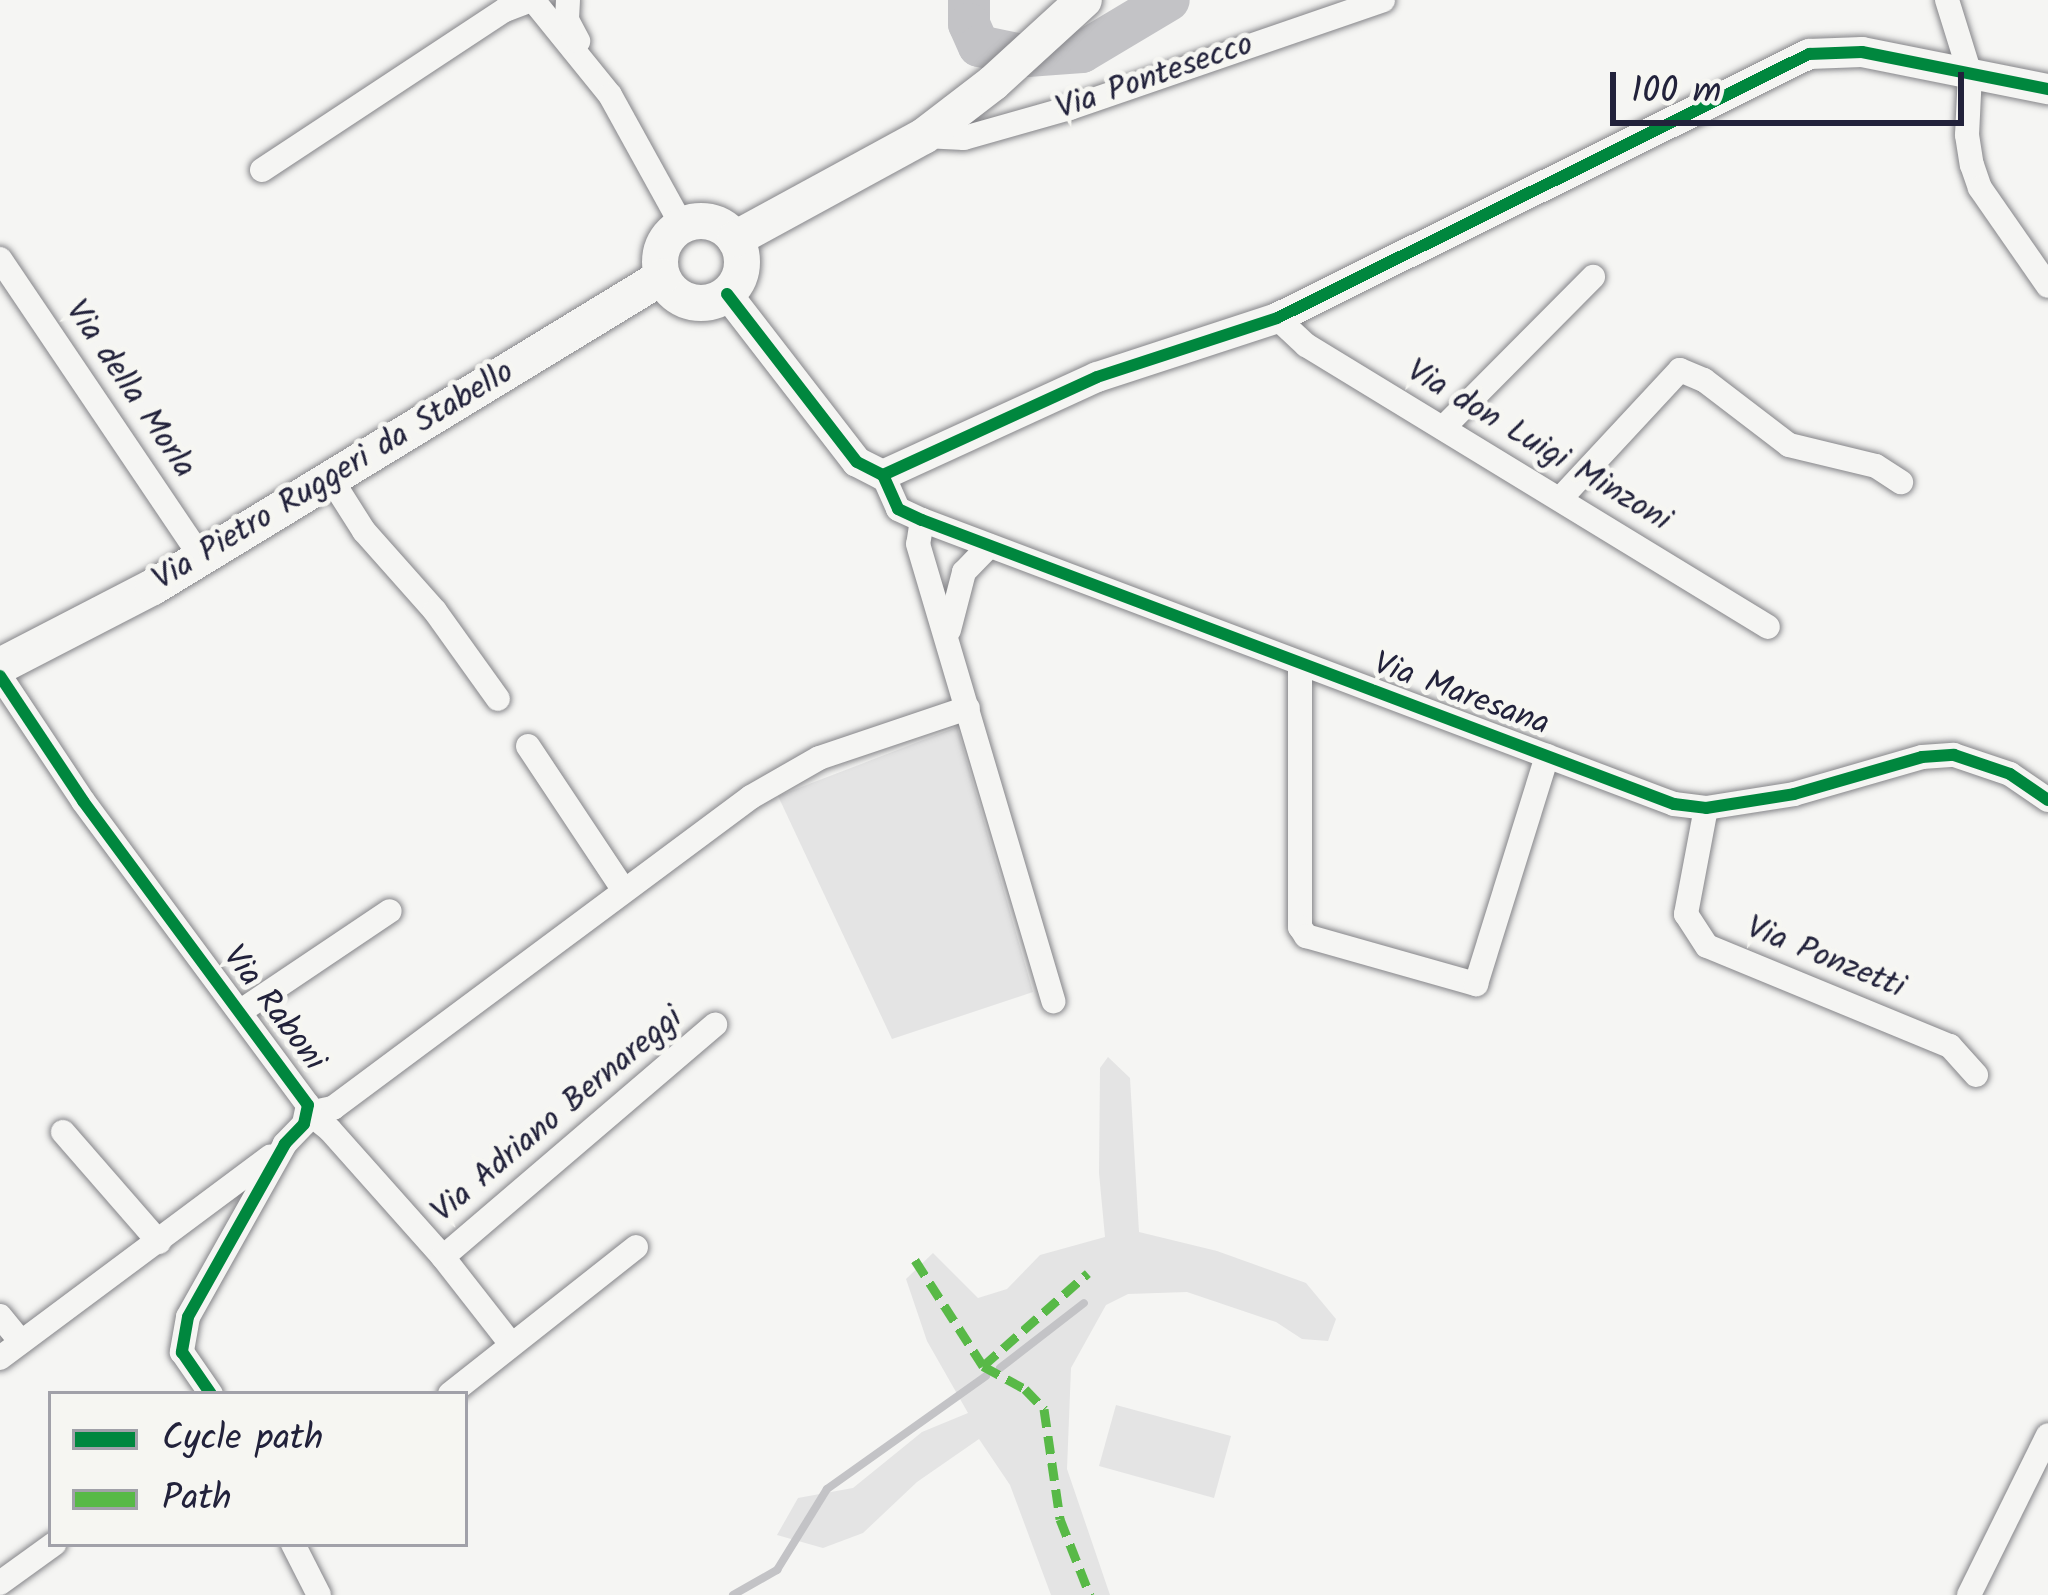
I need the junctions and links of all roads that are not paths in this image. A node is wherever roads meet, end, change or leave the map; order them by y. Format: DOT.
graph roads {
  1 [pos="532,0"];
  2 [pos="568,0"];
  3 [pos="1084,0"];
  4 [pos="1383,0"];
  5 [pos="1947,0"];
  6 [pos="587,59"];
  7 [pos="1970,74"];
  8 [pos="2048,89"];
  9 [pos="924,136"];
  10 [pos="262,170"];
  11 [pos="683,227"];
  12 [pos="735,239"];
  13 [pos="0,259"];
  14 [pos="662,277"];
  15 [pos="1593,277"];
  16 [pos="2048,286"];
  17 [pos="727,293"];
  18 [pos="1277,318"];
  19 [pos="1443,428"];
  20 [pos="883,475"];
  21 [pos="331,478"];
  22 [pos="1901,482"];
  23 [pos="1560,499"];
  24 [pos="922,520"];
  25 [pos="963,536"];
  26 [pos="989,546"];
  27 [pos="202,558"];
  28 [pos="964,572"];
  29 [pos="1768,627"];
  30 [pos="948,638"];
  31 [pos="1300,664"];
  32 [pos="0,665"];
  33 [pos="0,676"];
  34 [pos="499,699"];
  35 [pos="968,708"];
  36 [pos="528,746"];
  37 [pos="1547,756"];
  38 [pos="2048,800"];
  39 [pos="1706,808"];
  40 [pos="613,896"];
  41 [pos="390,911"];
  42 [pos="1053,1001"];
  43 [pos="241,1011"];
  44 [pos="716,1025"];
  45 [pos="1976,1076"];
  46 [pos="309,1113"];
  47 [pos="63,1132"];
  48 [pos="285,1144"];
  49 [pos="159,1242"];
  50 [pos="636,1247"];
  51 [pos="443,1257"];
  52 [pos="0,1316"];
  53 [pos="21,1342"];
  54 [pos="511,1344"];
  55 [pos="0,1358"];
  56 [pos="209,1391"];
  57 [pos="454,1391"];
  58 [pos="2048,1435"];
  59 [pos="50,1547"];
  60 [pos="294,1547"];
  61 [pos="0,1583"];
  62 [pos="311,1592"];
  63 [pos="1969,1595"];
  1 -- 6 [label="street"];
  1 -- 10 [label="street"];
  2 -- 6 [label="street"];
  3 -- 9 [label="main road, Via Pontesecco"];
  4 -- 9 [label="street, Via Pontesecco"];
  5 -- 7 [label="street"];
  6 -- 11 [label="street"];
  7 -- 8 [label="street"];
  7 -- 16 [label="street"];
  7 -- 18 [label="street"];
  9 -- 12 [label="main road, Via Pontesecco"];
  11 -- 12 [label="main road"];
  11 -- 14 [label="main road"];
  12 -- 17 [label="main road"];
  13 -- 27 [label="street, Via della Morla"];
  14 -- 17 [label="main road"];
  14 -- 21 [label="main road, Via Pietro Ruggeri da Stabello"];
  15 -- 19 [label="street"];
  17 -- 20 [label="street"];
  18 -- 19 [label="street, Via don Luigi Minzoni"];
  18 -- 20 [label="street"];
  19 -- 23 [label="street, Via don Luigi Minzoni"];
  20 -- 24 [label="street, Via Maresana"];
  21 -- 27 [label="main road, Via Pietro Ruggeri da Stabello"];
  21 -- 34 [label="street"];
  22 -- 23 [label="street"];
  23 -- 29 [label="street, Via don Luigi Minzoni"];
  24 -- 25 [label="street, Via Maresana"];
  24 -- 30 [label="street"];
  25 -- 26 [label="street, Via Maresana"];
  25 -- 28 [label="street"];
  26 -- 28 [label="street"];
  26 -- 31 [label="street, Via Maresana"];
  27 -- 32 [label="main road, Via Pietro Ruggeri da Stabello"];
  28 -- 30 [label="street"];
  30 -- 35 [label="street"];
  31 -- 37 [label="street, Via Maresana"];
  31 -- 37 [label="street, Via Maresana"];
  33 -- 43 [label="street, Via Raboni"];
  35 -- 40 [label="street"];
  35 -- 42 [label="street"];
  36 -- 40 [label="street"];
  37 -- 39 [label="street, Via Maresana"];
  38 -- 39 [label="street, Via Maresana"];
  39 -- 45 [label="street, Via Ponzetti"];
  40 -- 46 [label="street"];
  41 -- 43 [label="street, Via Raboni"];
  43 -- 46 [label="street, Via Raboni"];
  44 -- 51 [label="street, Via Adriano Bernareggi"];
  46 -- 48 [label="street, Via Raboni"];
  46 -- 51 [label="street"];
  47 -- 49 [label="street"];
  48 -- 49 [label="street"];
  48 -- 56 [label="street, Via Raboni"];
  49 -- 53 [label="street"];
  50 -- 54 [label="street"];
  51 -- 54 [label="street"];
  52 -- 53 [label="street"];
  53 -- 55 [label="street"];
  54 -- 57 [label="street"];
  58 -- 63 [label="street"];
  59 -- 61 [label="street"];
  60 -- 62 [label="street"];
}
